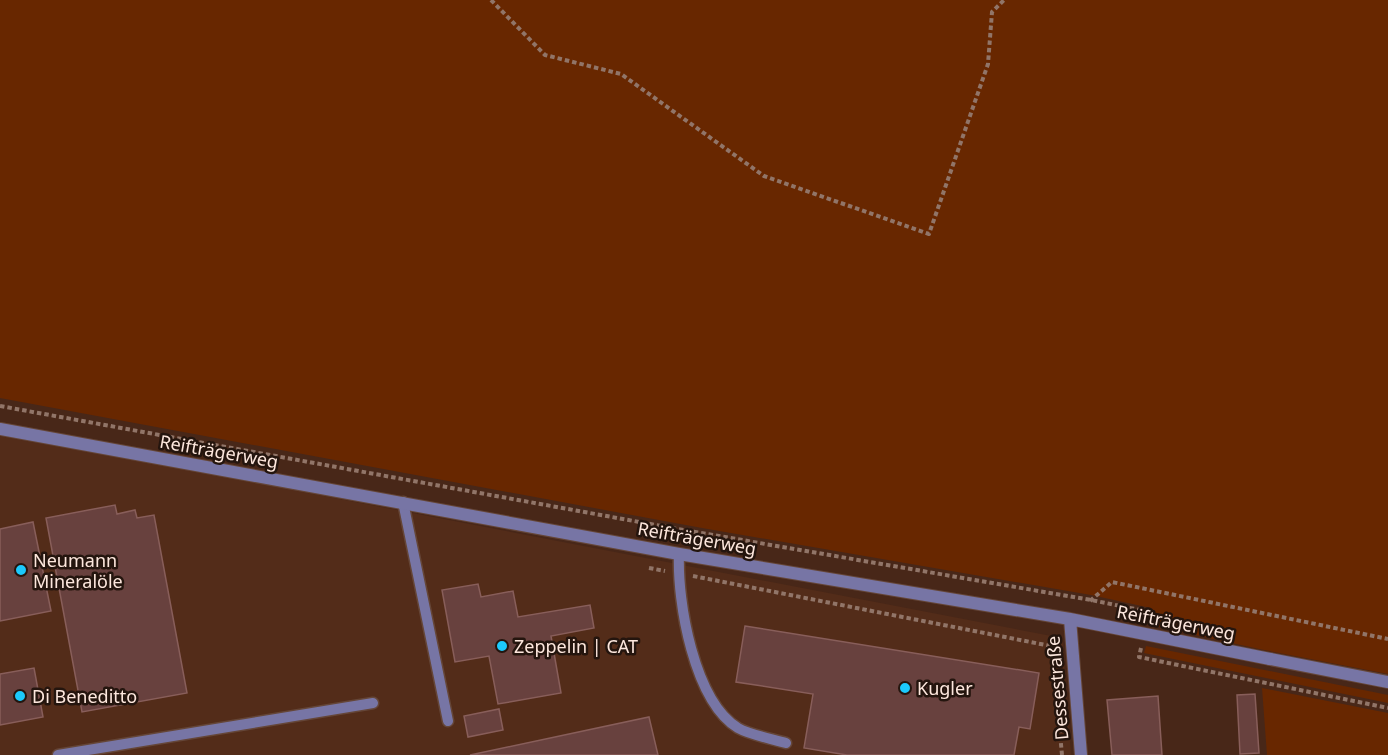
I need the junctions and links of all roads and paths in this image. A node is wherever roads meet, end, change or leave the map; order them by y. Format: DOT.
graph roads {
  1 [pos="491,0"];
  2 [pos="1004,0"];
  3 [pos="0,406"];
  4 [pos="0,429"];
  5 [pos="403,502"];
  6 [pos="679,554"];
  7 [pos="1091,600"];
  8 [pos="1070,619"];
  9 [pos="1143,635"];
  10 [pos="1388,639"];
  11 [pos="1052,646"];
  12 [pos="1388,682"];
  13 [pos="373,703"];
  14 [pos="1388,708"];
  15 [pos="448,721"];
  16 [pos="786,743"];
  17 [pos="58,755"];
  18 [pos="1062,755"];
  19 [pos="1081,755"];
  1 -- 2 [label="path"];
  3 -- 7 [label="path"];
  4 -- 5 [label="street, Reifträgerweg"];
  5 -- 6 [label="street, Reifträgerweg"];
  5 -- 15 [label="lane"];
  6 -- 8 [label="street, Reifträgerweg"];
  6 -- 16 [label="lane"];
  7 -- 8 [label="path"];
  7 -- 9 [label="path"];
  7 -- 10 [label="path"];
  8 -- 9 [label="street, Reifträgerweg"];
  8 -- 19 [label="street, Dessestraße"];
  9 -- 12 [label="street, Reifträgerweg"];
  9 -- 14 [label="path"];
  11 -- 18 [label="path"];
  13 -- 17 [label="lane"];
}
